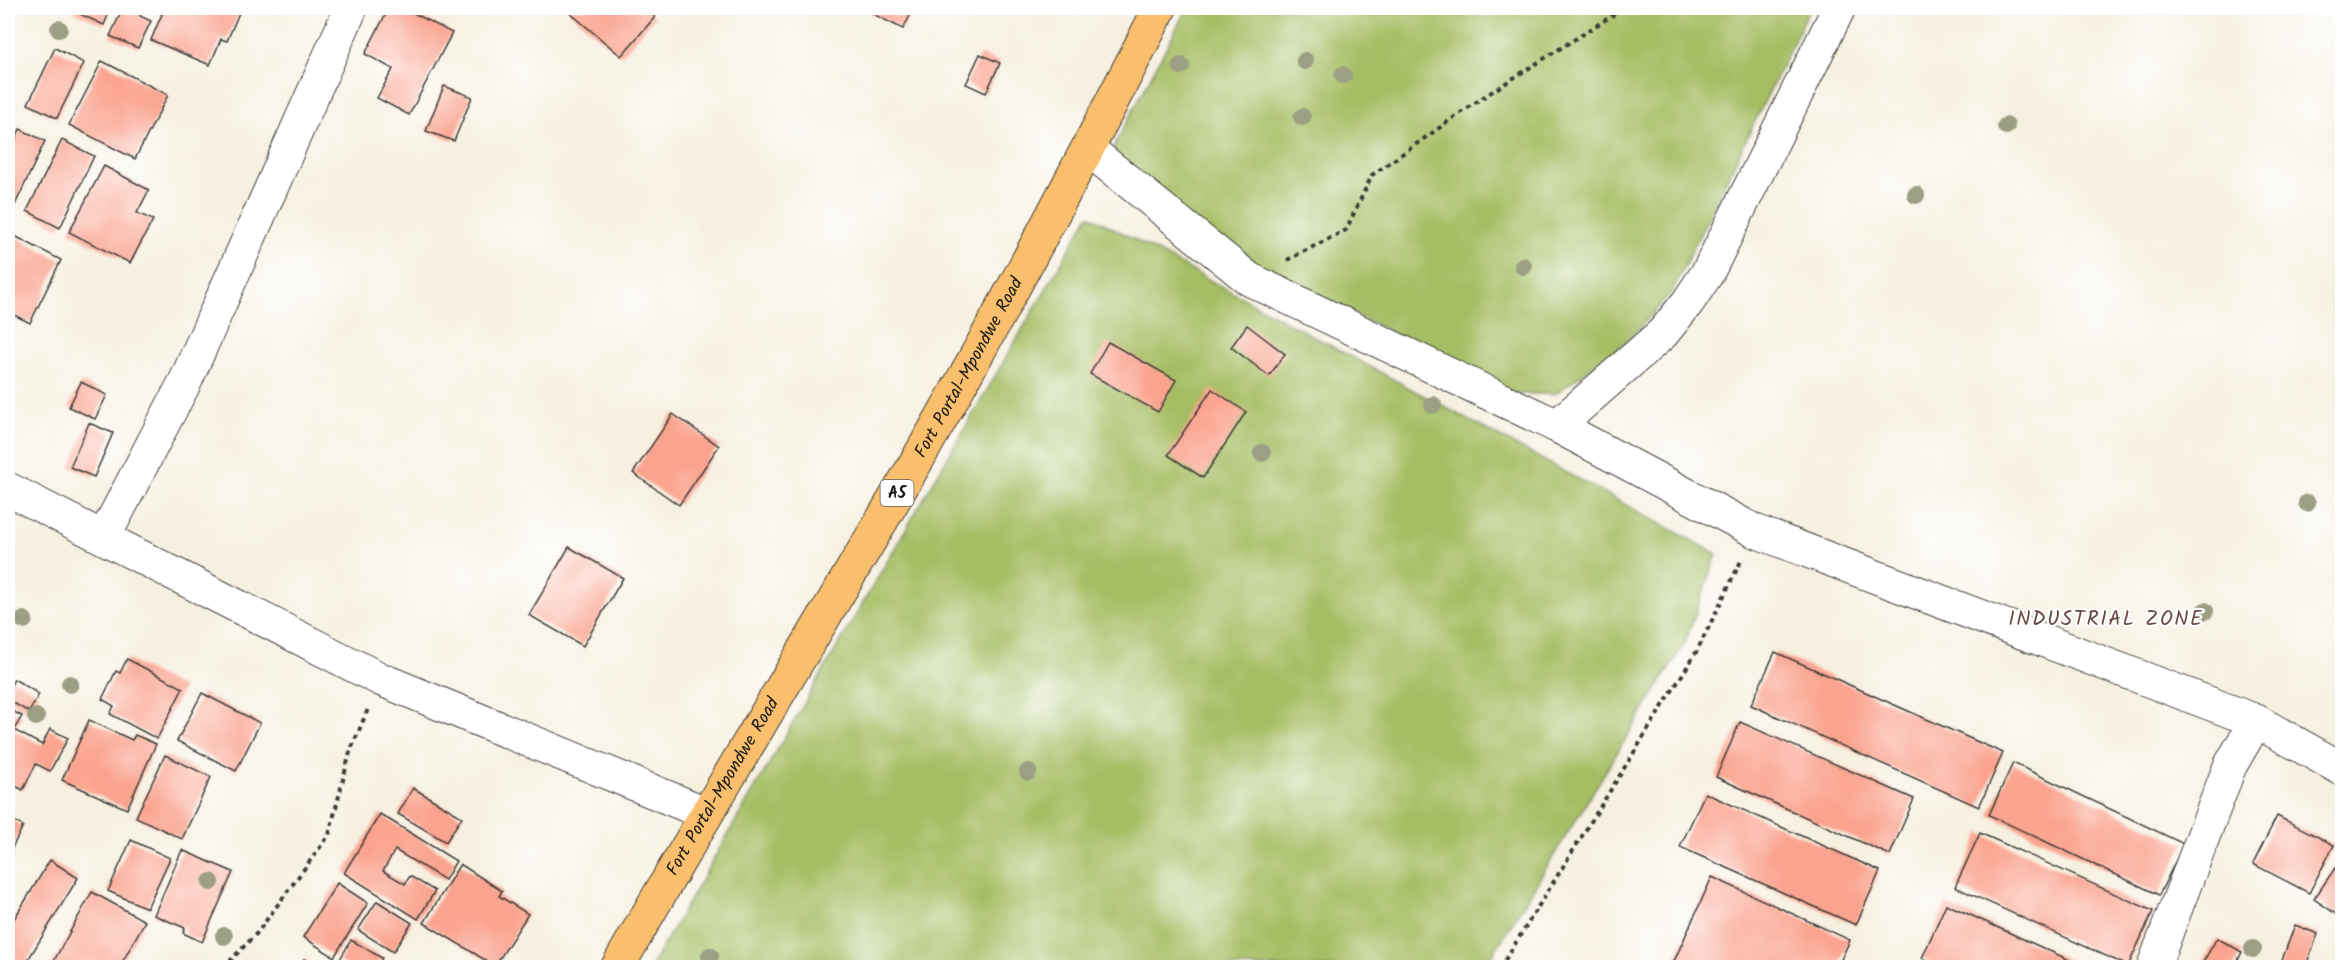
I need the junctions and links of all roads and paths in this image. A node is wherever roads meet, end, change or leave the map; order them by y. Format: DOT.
graph roads {
  1 [pos="351,8"];
  2 [pos="1160,8"];
  3 [pos="1624,8"];
  4 [pos="1839,8"];
  5 [pos="1088,149"];
  6 [pos="1249,279"];
  7 [pos="1557,426"];
  8 [pos="8,489"];
  9 [pos="1755,531"];
  10 [pos="104,537"];
  11 [pos="380,679"];
  12 [pos="2256,721"];
  13 [pos="2343,770"];
  14 [pos="705,813"];
  15 [pos="223,968"];
  16 [pos="617,968"];
  17 [pos="1500,968"];
  18 [pos="2153,968"];
  1 -- 10 [label="street"];
  2 -- 5 [label="highway, Fort Portal-Mpondwe Road / A5"];
  3 -- 6 [label="path"];
  4 -- 7 [label="street"];
  5 -- 6 [label="street"];
  5 -- 14 [label="highway, Fort Portal-Mpondwe Road / A5"];
  6 -- 7 [label="street"];
  7 -- 9 [label="street"];
  8 -- 10 [label="street"];
  9 -- 12 [label="street"];
  9 -- 17 [label="path"];
  10 -- 11 [label="street"];
  11 -- 14 [label="street"];
  11 -- 15 [label="path"];
  12 -- 13 [label="street"];
  12 -- 18 [label="street"];
  14 -- 16 [label="highway, Fort Portal-Mpondwe Road / A5"];
}
